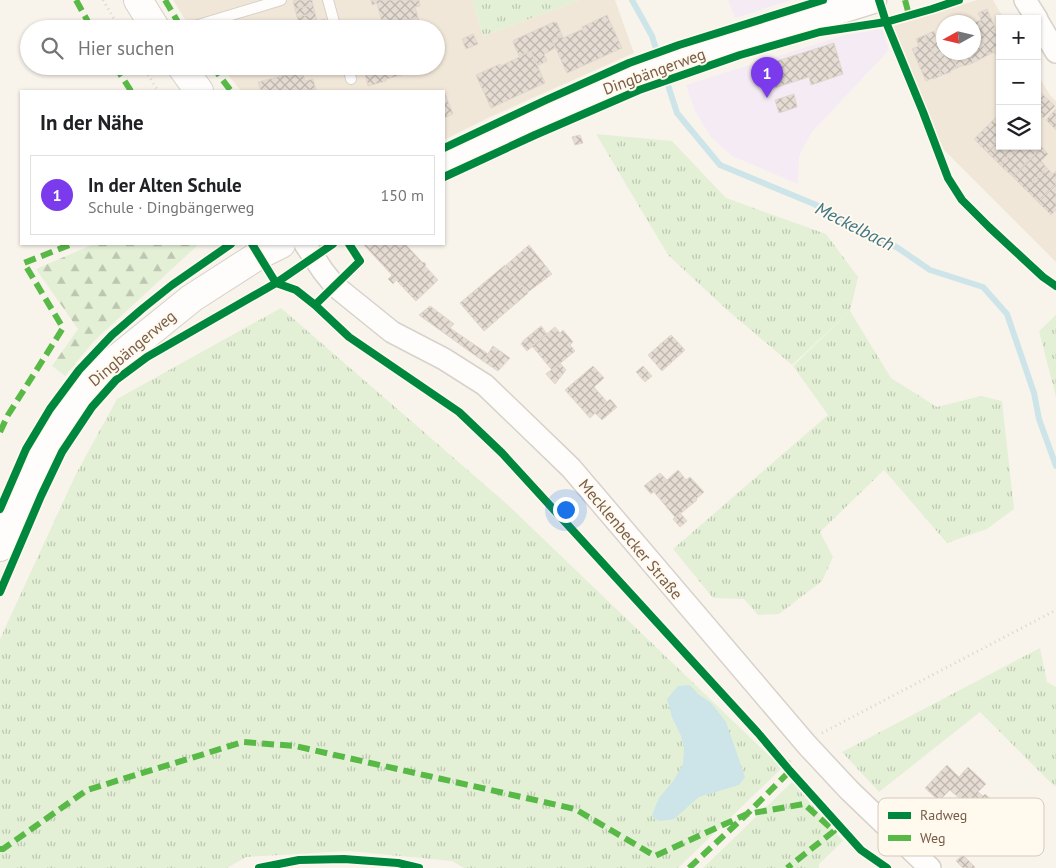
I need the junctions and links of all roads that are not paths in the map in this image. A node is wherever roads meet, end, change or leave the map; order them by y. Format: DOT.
graph roads {
  1 [pos="280,0"];
  2 [pos="328,0"];
  3 [pos="874,0"];
  4 [pos="1026,0"];
  5 [pos="122,2"];
  6 [pos="1035,15"];
  7 [pos="145,20"];
  8 [pos="214,20"];
  9 [pos="334,20"];
  10 [pos="1041,26"];
  11 [pos="1056,52"];
  12 [pos="187,75"];
  13 [pos="351,75"];
  14 [pos="352,79"];
  15 [pos="198,90"];
  16 [pos="445,164"];
  17 [pos="279,245"];
  18 [pos="306,245"];
  19 [pos="0,547"];
  20 [pos="878,818"];
  21 [pos="918,856"];
  22 [pos="930,868"];
  1 -- 8 [label="lane"];
  2 -- 9 [label="lane"];
  3 -- 16 [label="street, Dingbängerweg"];
  4 -- 6 [label="street"];
  5 -- 7 [label="main road"];
  10 -- 11 [label="street"];
  12 -- 15 [label="main road"];
  13 -- 14 [label="lane"];
  17 -- 19 [label="main road, Dingbängerweg"];
  18 -- 20 [label="street, Mecklenbecker Straße"];
  21 -- 22 [label="street, Mecklenbecker Straße"];
}
